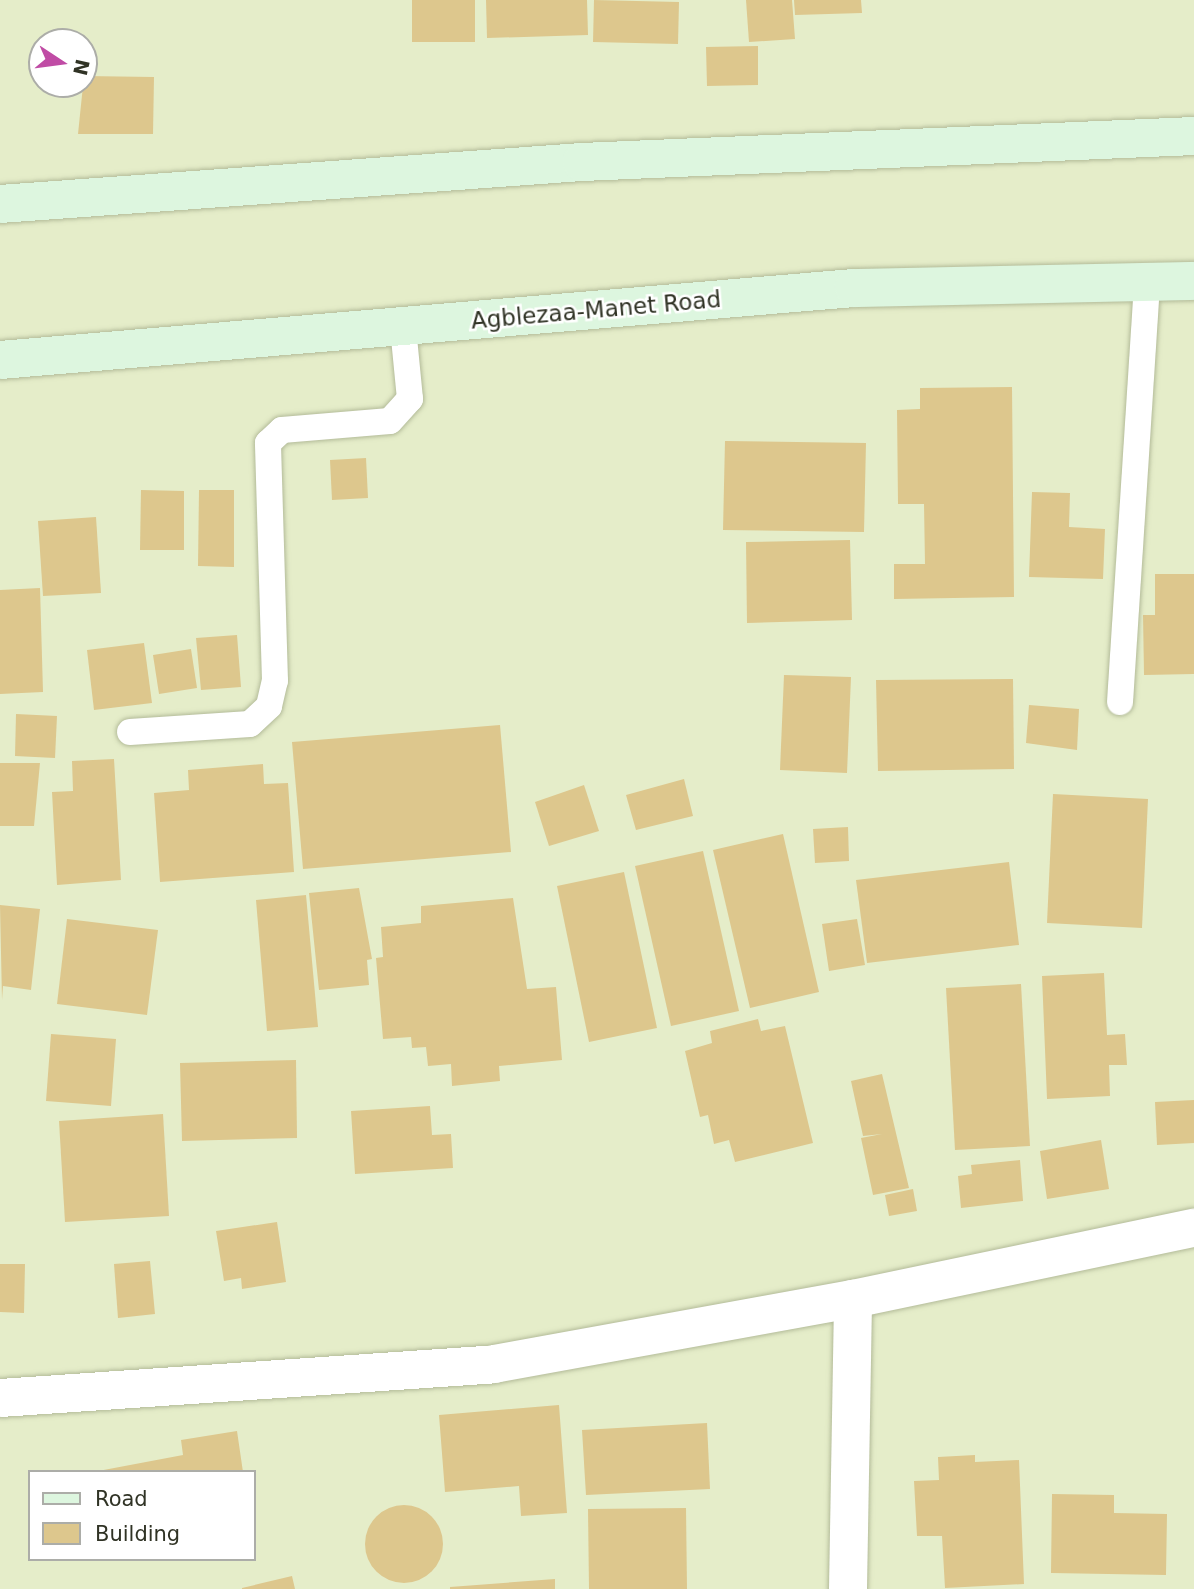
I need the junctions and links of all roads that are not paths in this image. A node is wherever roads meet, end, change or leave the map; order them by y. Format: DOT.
graph roads {
  1 [pos="1194,136"];
  2 [pos="0,204"];
  3 [pos="1194,281"];
  4 [pos="1147,282"];
  5 [pos="403,327"];
  6 [pos="0,360"];
  7 [pos="1120,702"];
  8 [pos="130,732"];
  9 [pos="1194,1228"];
  10 [pos="853,1300"];
  11 [pos="0,1398"];
  12 [pos="848,1589"];
  1 -- 2 [label="main road"];
  3 -- 4 [label="main road, Agblezaa-Manet Road"];
  4 -- 5 [label="main road, Agblezaa-Manet Road"];
  4 -- 7 [label="lane"];
  5 -- 6 [label="main road, Agblezaa-Manet Road"];
  5 -- 8 [label="lane"];
  9 -- 10 [label="street"];
  10 -- 11 [label="street"];
  10 -- 12 [label="street"];
}
